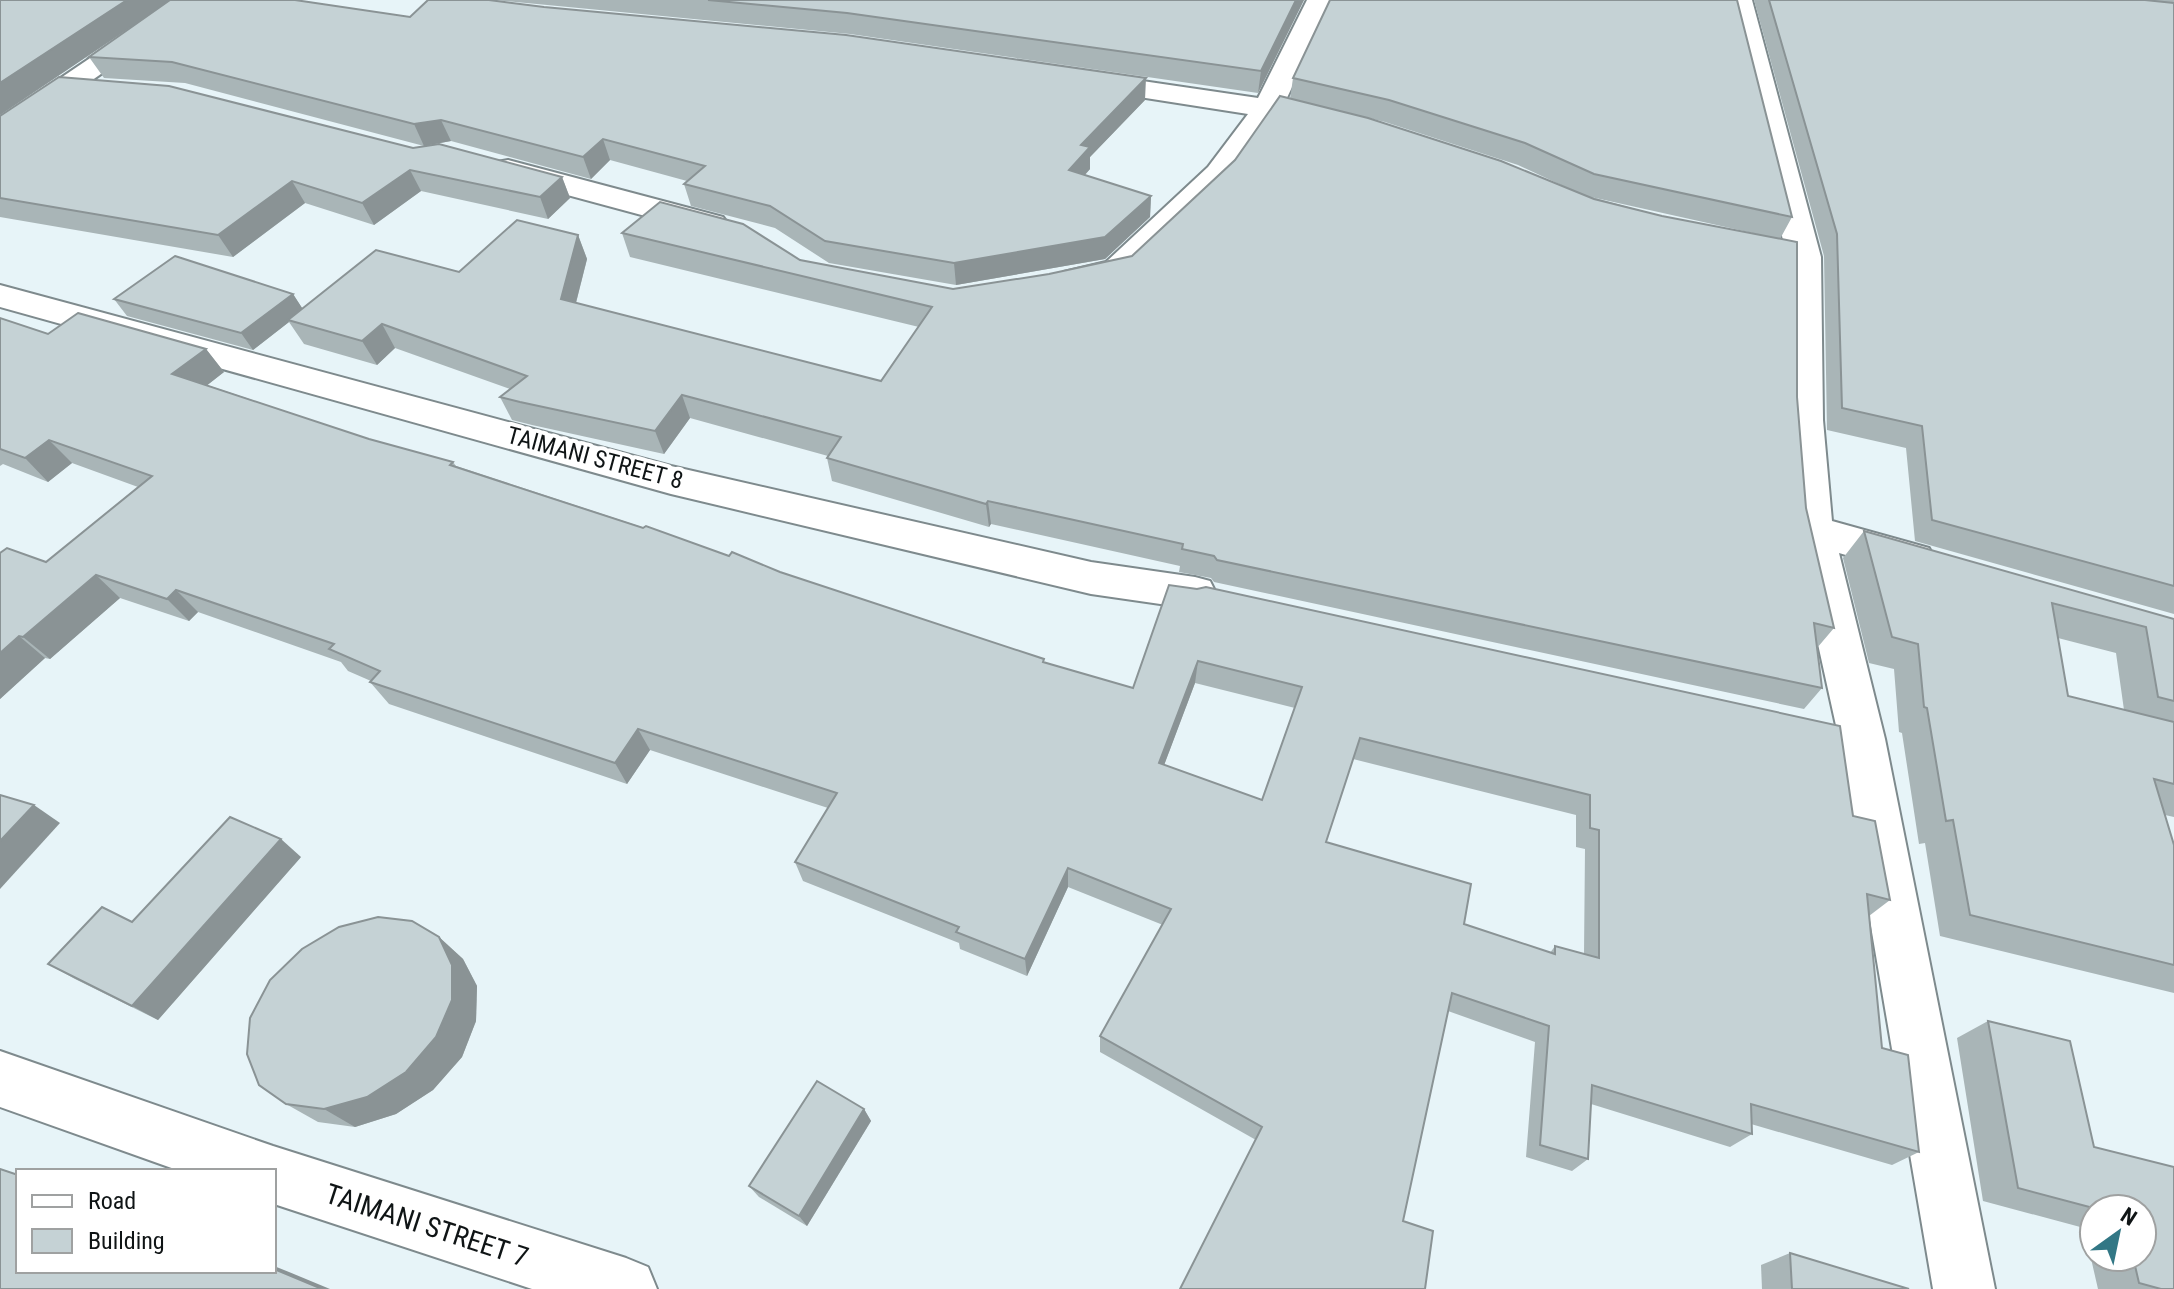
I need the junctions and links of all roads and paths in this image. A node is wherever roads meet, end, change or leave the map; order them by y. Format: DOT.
graph roads {
  1 [pos="193,0"];
  2 [pos="1320,0"];
  3 [pos="1739,0"];
  4 [pos="1063,77"];
  5 [pos="64,86"];
  6 [pos="109,89"];
  7 [pos="1269,106"];
  8 [pos="1329,121"];
  9 [pos="0,132"];
  10 [pos="479,161"];
  11 [pos="747,234"];
  12 [pos="1049,285"];
  13 [pos="0,296"];
  14 [pos="1813,531"];
  15 [pos="1950,570"];
  16 [pos="1195,593"];
  17 [pos="0,1079"];
  18 [pos="256,1169"];
  19 [pos="276,1176"];
  20 [pos="626,1289"];
  21 [pos="1964,1289"];
  1 -- 5 [label="street"];
  2 -- 7 [label="street"];
  3 -- 14 [label="street"];
  4 -- 7 [label="street"];
  5 -- 6 [label="street"];
  5 -- 9 [label="street"];
  7 -- 8 [label="street"];
  7 -- 12 [label="street"];
  10 -- 11 [label="street"];
  13 -- 16 [label="street, TAIMANI STREET 8"];
  14 -- 15 [label="street"];
  14 -- 21 [label="street"];
  17 -- 18 [label="street"];
  19 -- 20 [label="street, TAIMANI STREET 7"];
}
